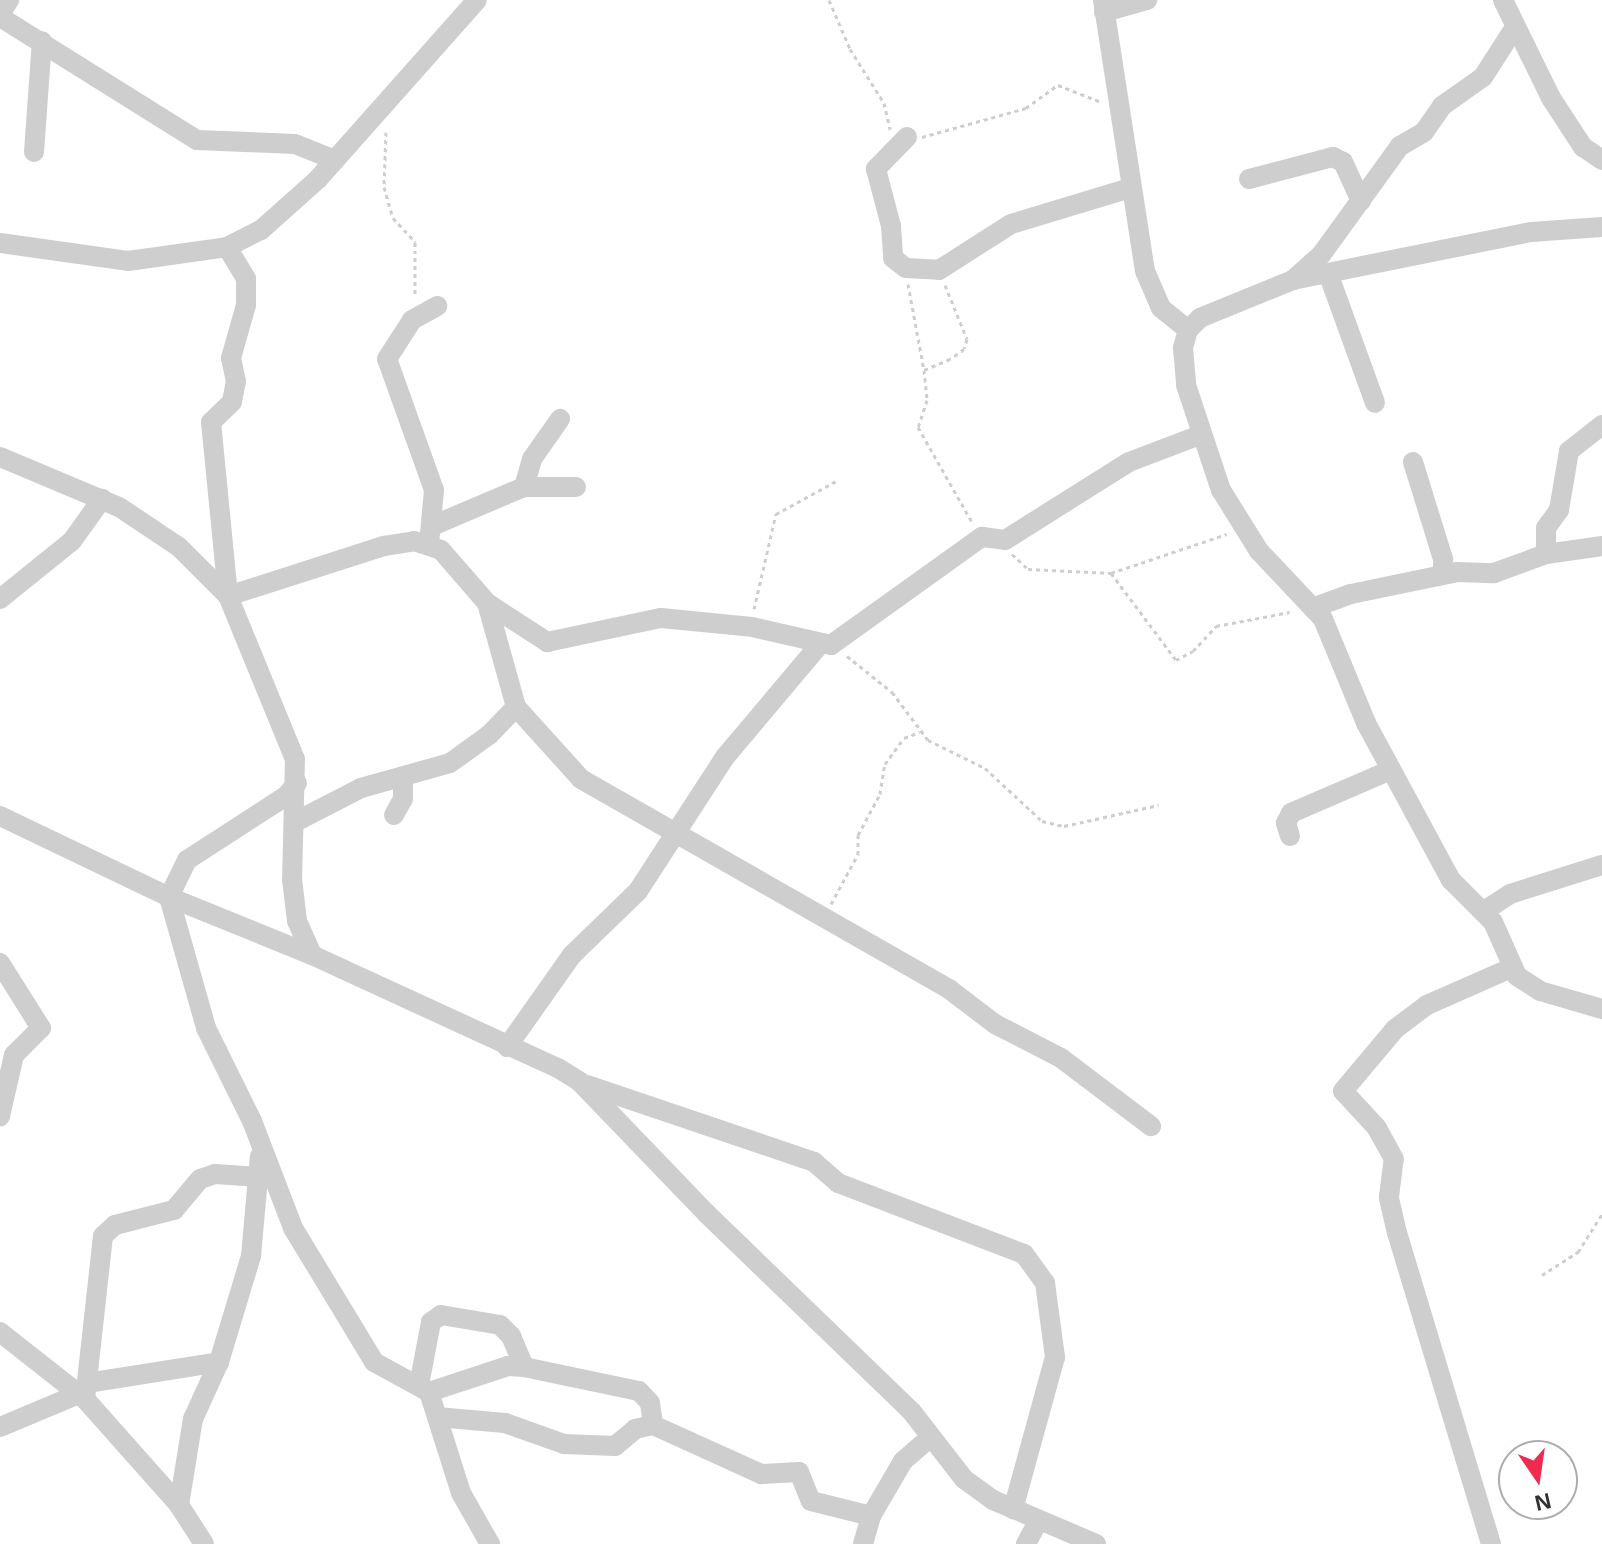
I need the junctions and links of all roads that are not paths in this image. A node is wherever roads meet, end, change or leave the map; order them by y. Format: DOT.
graph roads {
  1 [pos="9,0"];
  2 [pos="477,0"];
  3 [pos="1147,0"];
  4 [pos="1509,1"];
  5 [pos="1103,6"];
  6 [pos="0,15"];
  7 [pos="1515,27"];
  8 [pos="42,41"];
  9 [pos="907,137"];
  10 [pos="34,152"];
  11 [pos="335,160"];
  12 [pos="1602,160"];
  13 [pos="1249,179"];
  14 [pos="1130,188"];
  15 [pos="1361,201"];
  16 [pos="1602,227"];
  17 [pos="0,243"];
  18 [pos="227,247"];
  19 [pos="1328,273"];
  20 [pos="1293,280"];
  21 [pos="437,306"];
  22 [pos="1188,330"];
  23 [pos="1375,403"];
  24 [pos="560,419"];
  25 [pos="1602,425"];
  26 [pos="1200,435"];
  27 [pos="0,457"];
  28 [pos="1413,462"];
  29 [pos="524,487"];
  30 [pos="576,487"];
  31 [pos="102,499"];
  32 [pos="431,535"];
  33 [pos="1602,546"];
  34 [pos="1546,554"];
  35 [pos="1443,574"];
  36 [pos="228,596"];
  37 [pos="0,599"];
  38 [pos="487,603"];
  39 [pos="1315,607"];
  40 [pos="826,644"];
  41 [pos="516,707"];
  42 [pos="1391,770"];
  43 [pos="403,778"];
  44 [pos="297,783"];
  45 [pos="394,815"];
  46 [pos="1,818"];
  47 [pos="295,822"];
  48 [pos="677,835"];
  49 [pos="1290,836"];
  50 [pos="1602,865"];
  51 [pos="169,897"];
  52 [pos="1484,911"];
  53 [pos="312,955"];
  54 [pos="0,963"];
  55 [pos="1513,967"];
  56 [pos="1602,1009"];
  57 [pos="507,1047"];
  58 [pos="580,1082"];
  59 [pos="0,1116"];
  60 [pos="1151,1126"];
  61 [pos="261,1144"];
  62 [pos="260,1177"];
  63 [pos="0,1332"];
  64 [pos="219,1362"];
  65 [pos="524,1367"];
  66 [pos="424,1388"];
  67 [pos="84,1392"];
  68 [pos="437,1417"];
  69 [pos="653,1425"];
  70 [pos="0,1427"];
  71 [pos="931,1437"];
  72 [pos="179,1505"];
  73 [pos="1013,1509"];
  74 [pos="871,1516"];
  75 [pos="1039,1520"];
  76 [pos="204,1544"];
  77 [pos="490,1544"];
  78 [pos="863,1544"];
  79 [pos="1026,1544"];
  80 [pos="1096,1544"];
  81 [pos="1491,1544"];
  1 -- 6 [label="street"];
  2 -- 11 [label="street"];
  3 -- 5 [label="street"];
  4 -- 7 [label="street"];
  5 -- 14 [label="street"];
  6 -- 8 [label="street"];
  7 -- 12 [label="street"];
  7 -- 15 [label="street"];
  8 -- 10 [label="street"];
  8 -- 11 [label="street"];
  9 -- 14 [label="street"];
  11 -- 18 [label="street"];
  13 -- 15 [label="street"];
  14 -- 22 [label="street"];
  15 -- 20 [label="street"];
  16 -- 19 [label="street"];
  17 -- 18 [label="street"];
  18 -- 36 [label="street"];
  19 -- 20 [label="street"];
  19 -- 23 [label="street"];
  20 -- 22 [label="street"];
  21 -- 32 [label="street"];
  22 -- 26 [label="street"];
  24 -- 29 [label="street"];
  25 -- 34 [label="street"];
  26 -- 39 [label="street"];
  26 -- 40 [label="street"];
  27 -- 31 [label="street"];
  28 -- 35 [label="street"];
  29 -- 30 [label="street"];
  29 -- 32 [label="street"];
  31 -- 36 [label="street"];
  31 -- 37 [label="street"];
  32 -- 36 [label="street"];
  32 -- 38 [label="street"];
  33 -- 34 [label="street"];
  34 -- 35 [label="street"];
  35 -- 39 [label="street"];
  36 -- 44 [label="street"];
  38 -- 40 [label="street"];
  38 -- 41 [label="street"];
  39 -- 42 [label="street"];
  40 -- 48 [label="street"];
  41 -- 43 [label="street"];
  41 -- 48 [label="street"];
  42 -- 49 [label="street"];
  42 -- 52 [label="street"];
  43 -- 45 [label="street"];
  43 -- 47 [label="street"];
  44 -- 47 [label="street"];
  44 -- 51 [label="street"];
  46 -- 51 [label="street"];
  47 -- 53 [label="street"];
  48 -- 57 [label="street"];
  48 -- 60 [label="street"];
  50 -- 52 [label="street"];
  51 -- 53 [label="street"];
  51 -- 61 [label="street"];
  52 -- 55 [label="street"];
  53 -- 57 [label="street"];
  54 -- 59 [label="street"];
  55 -- 56 [label="street"];
  55 -- 81 [label="street"];
  57 -- 58 [label="street"];
  58 -- 71 [label="street"];
  58 -- 73 [label="street"];
  61 -- 62 [label="street"];
  61 -- 66 [label="street"];
  62 -- 64 [label="street"];
  62 -- 67 [label="street"];
  63 -- 67 [label="street"];
  64 -- 67 [label="street"];
  64 -- 72 [label="street"];
  65 -- 66 [label="street"];
  65 -- 66 [label="street"];
  65 -- 69 [label="street"];
  66 -- 68 [label="street"];
  67 -- 70 [label="street"];
  67 -- 72 [label="street"];
  68 -- 69 [label="street"];
  68 -- 77 [label="street"];
  69 -- 74 [label="street"];
  71 -- 73 [label="street"];
  71 -- 74 [label="street"];
  72 -- 76 [label="street"];
  73 -- 75 [label="street"];
  74 -- 78 [label="street"];
  75 -- 79 [label="street"];
  75 -- 80 [label="street"];
}
